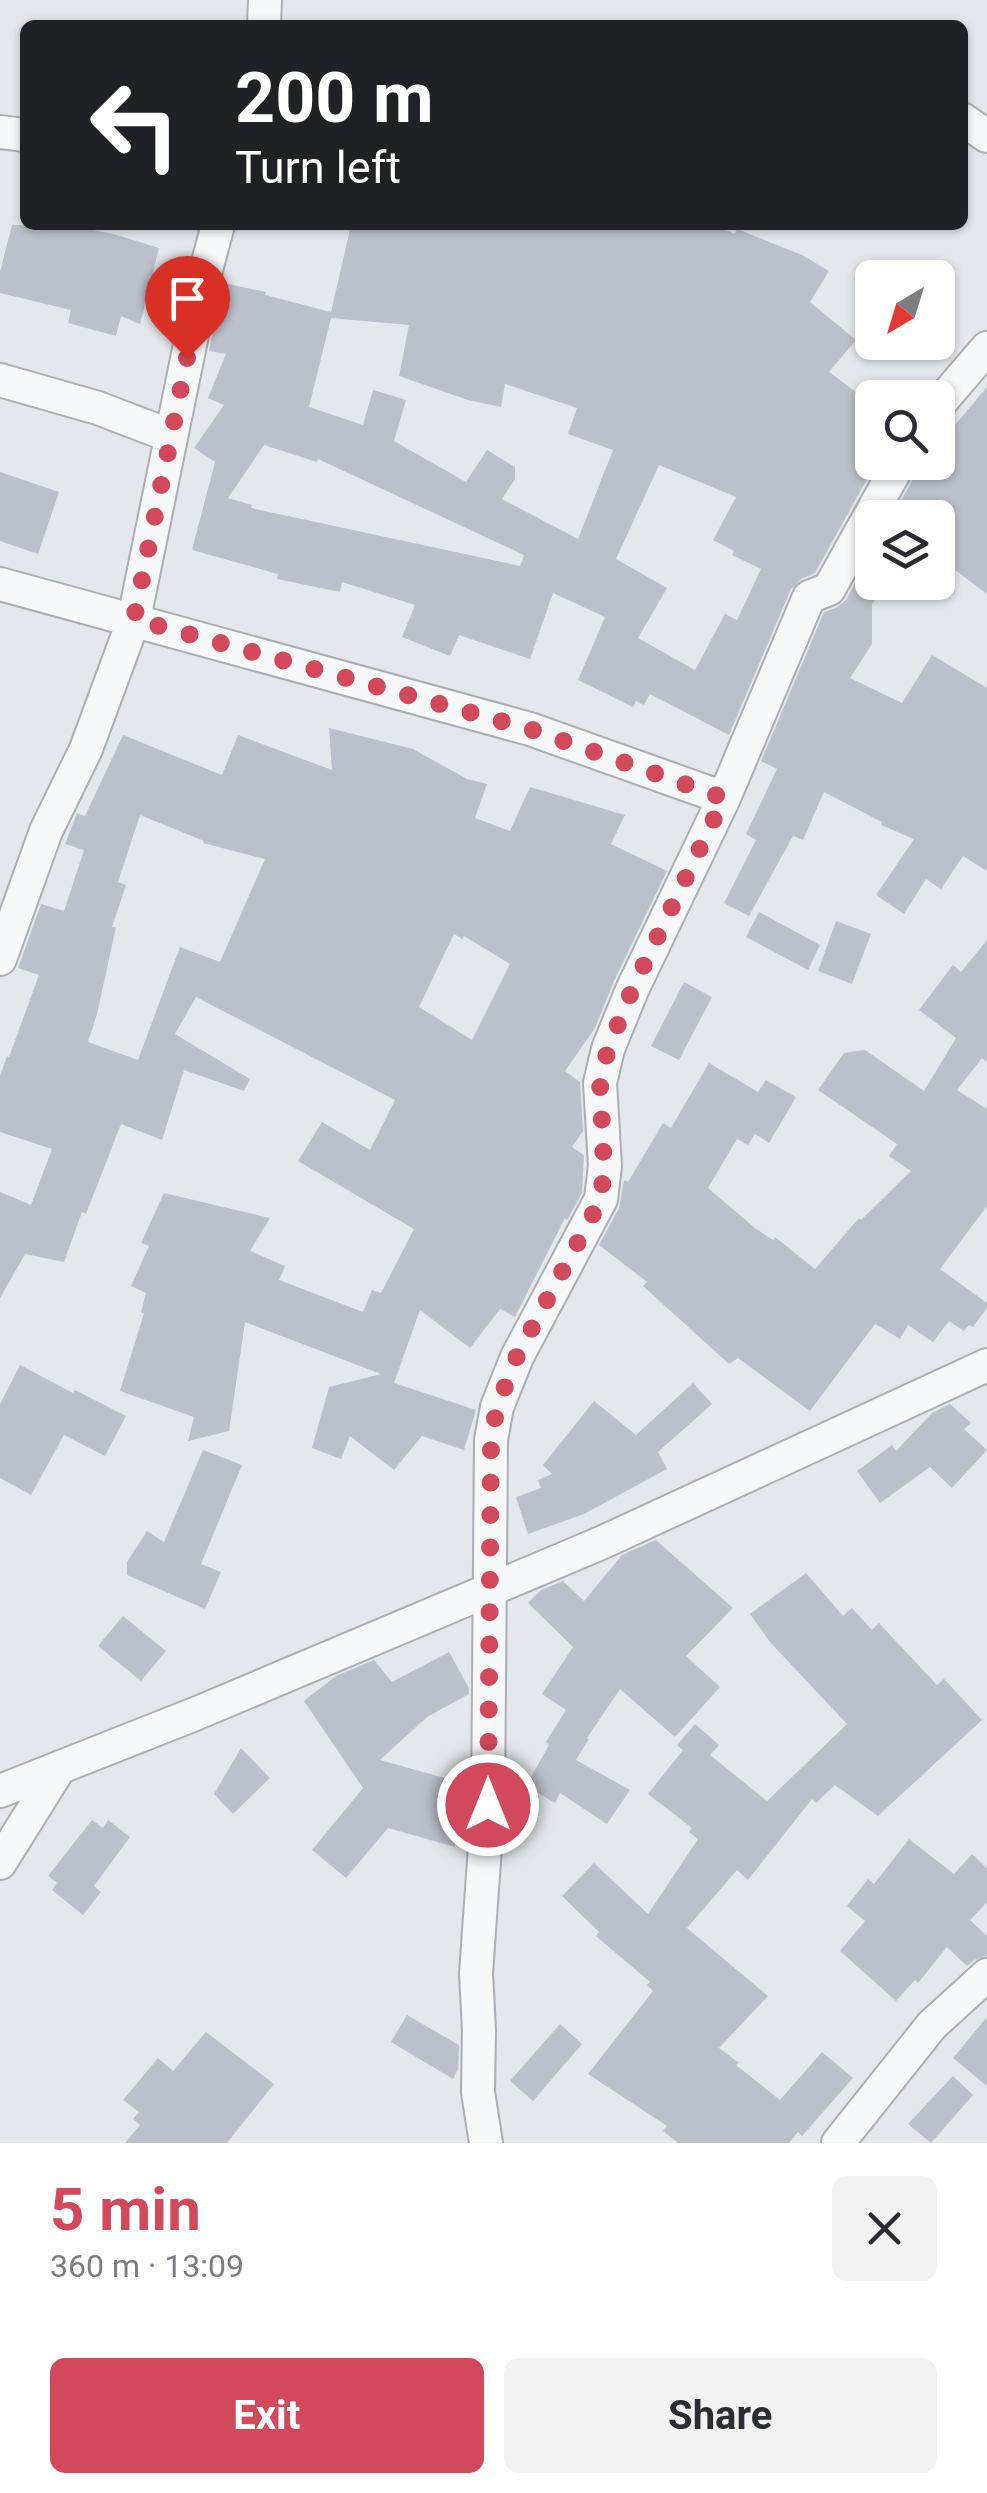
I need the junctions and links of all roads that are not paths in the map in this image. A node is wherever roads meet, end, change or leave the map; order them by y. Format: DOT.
graph roads {
  1 [pos="217,230"];
  2 [pos="987,348"];
  3 [pos="0,380"];
  4 [pos="955,385"];
  5 [pos="172,436"];
  6 [pos="890,480"];
  7 [pos="0,584"];
  8 [pos="134,619"];
  9 [pos="724,798"];
  10 [pos="0,959"];
  11 [pos="987,1365"];
  12 [pos="489,1590"];
  13 [pos="60,1768"];
  14 [pos="0,1791"];
  15 [pos="0,1863"];
  16 [pos="987,1976"];
  17 [pos="486,2143"];
  18 [pos="838,2143"];
  1 -- 5 [label="street"];
  2 -- 4 [label="street"];
  3 -- 5 [label="street"];
  5 -- 8 [label="street"];
  6 -- 9 [label="street"];
  7 -- 8 [label="street"];
  8 -- 9 [label="street"];
  8 -- 10 [label="street"];
  9 -- 12 [label="street"];
  11 -- 12 [label="street"];
  12 -- 13 [label="street"];
  12 -- 17 [label="street"];
  13 -- 14 [label="street"];
  13 -- 15 [label="street"];
  16 -- 18 [label="street"];
}
